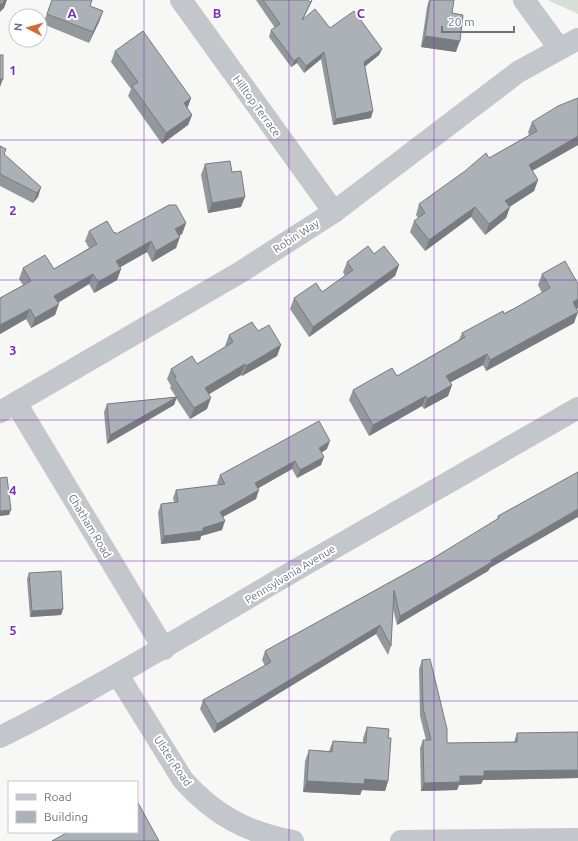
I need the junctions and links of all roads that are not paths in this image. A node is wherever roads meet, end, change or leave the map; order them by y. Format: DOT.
graph roads {
  1 [pos="181,0"];
  2 [pos="524,0"];
  3 [pos="569,43"];
  4 [pos="334,212"];
  5 [pos="8,408"];
  6 [pos="578,408"];
  7 [pos="164,649"];
  8 [pos="118,675"];
  9 [pos="0,737"];
  10 [pos="578,839"];
  11 [pos="293,841"];
  12 [pos="401,841"];
  1 -- 4 [label="street, Hilltop Terrace"];
  2 -- 3 [label="street"];
  3 -- 4 [label="street, Robin Way"];
  4 -- 5 [label="street, Robin Way"];
  5 -- 7 [label="street, Chatham Road"];
  6 -- 7 [label="street, Pennsylvania Avenue"];
  7 -- 8 [label="street, Pennsylvania Avenue"];
  8 -- 9 [label="street, Pennsylvania Avenue"];
  8 -- 11 [label="street, Ulster Road"];
  10 -- 12 [label="street"];
}
